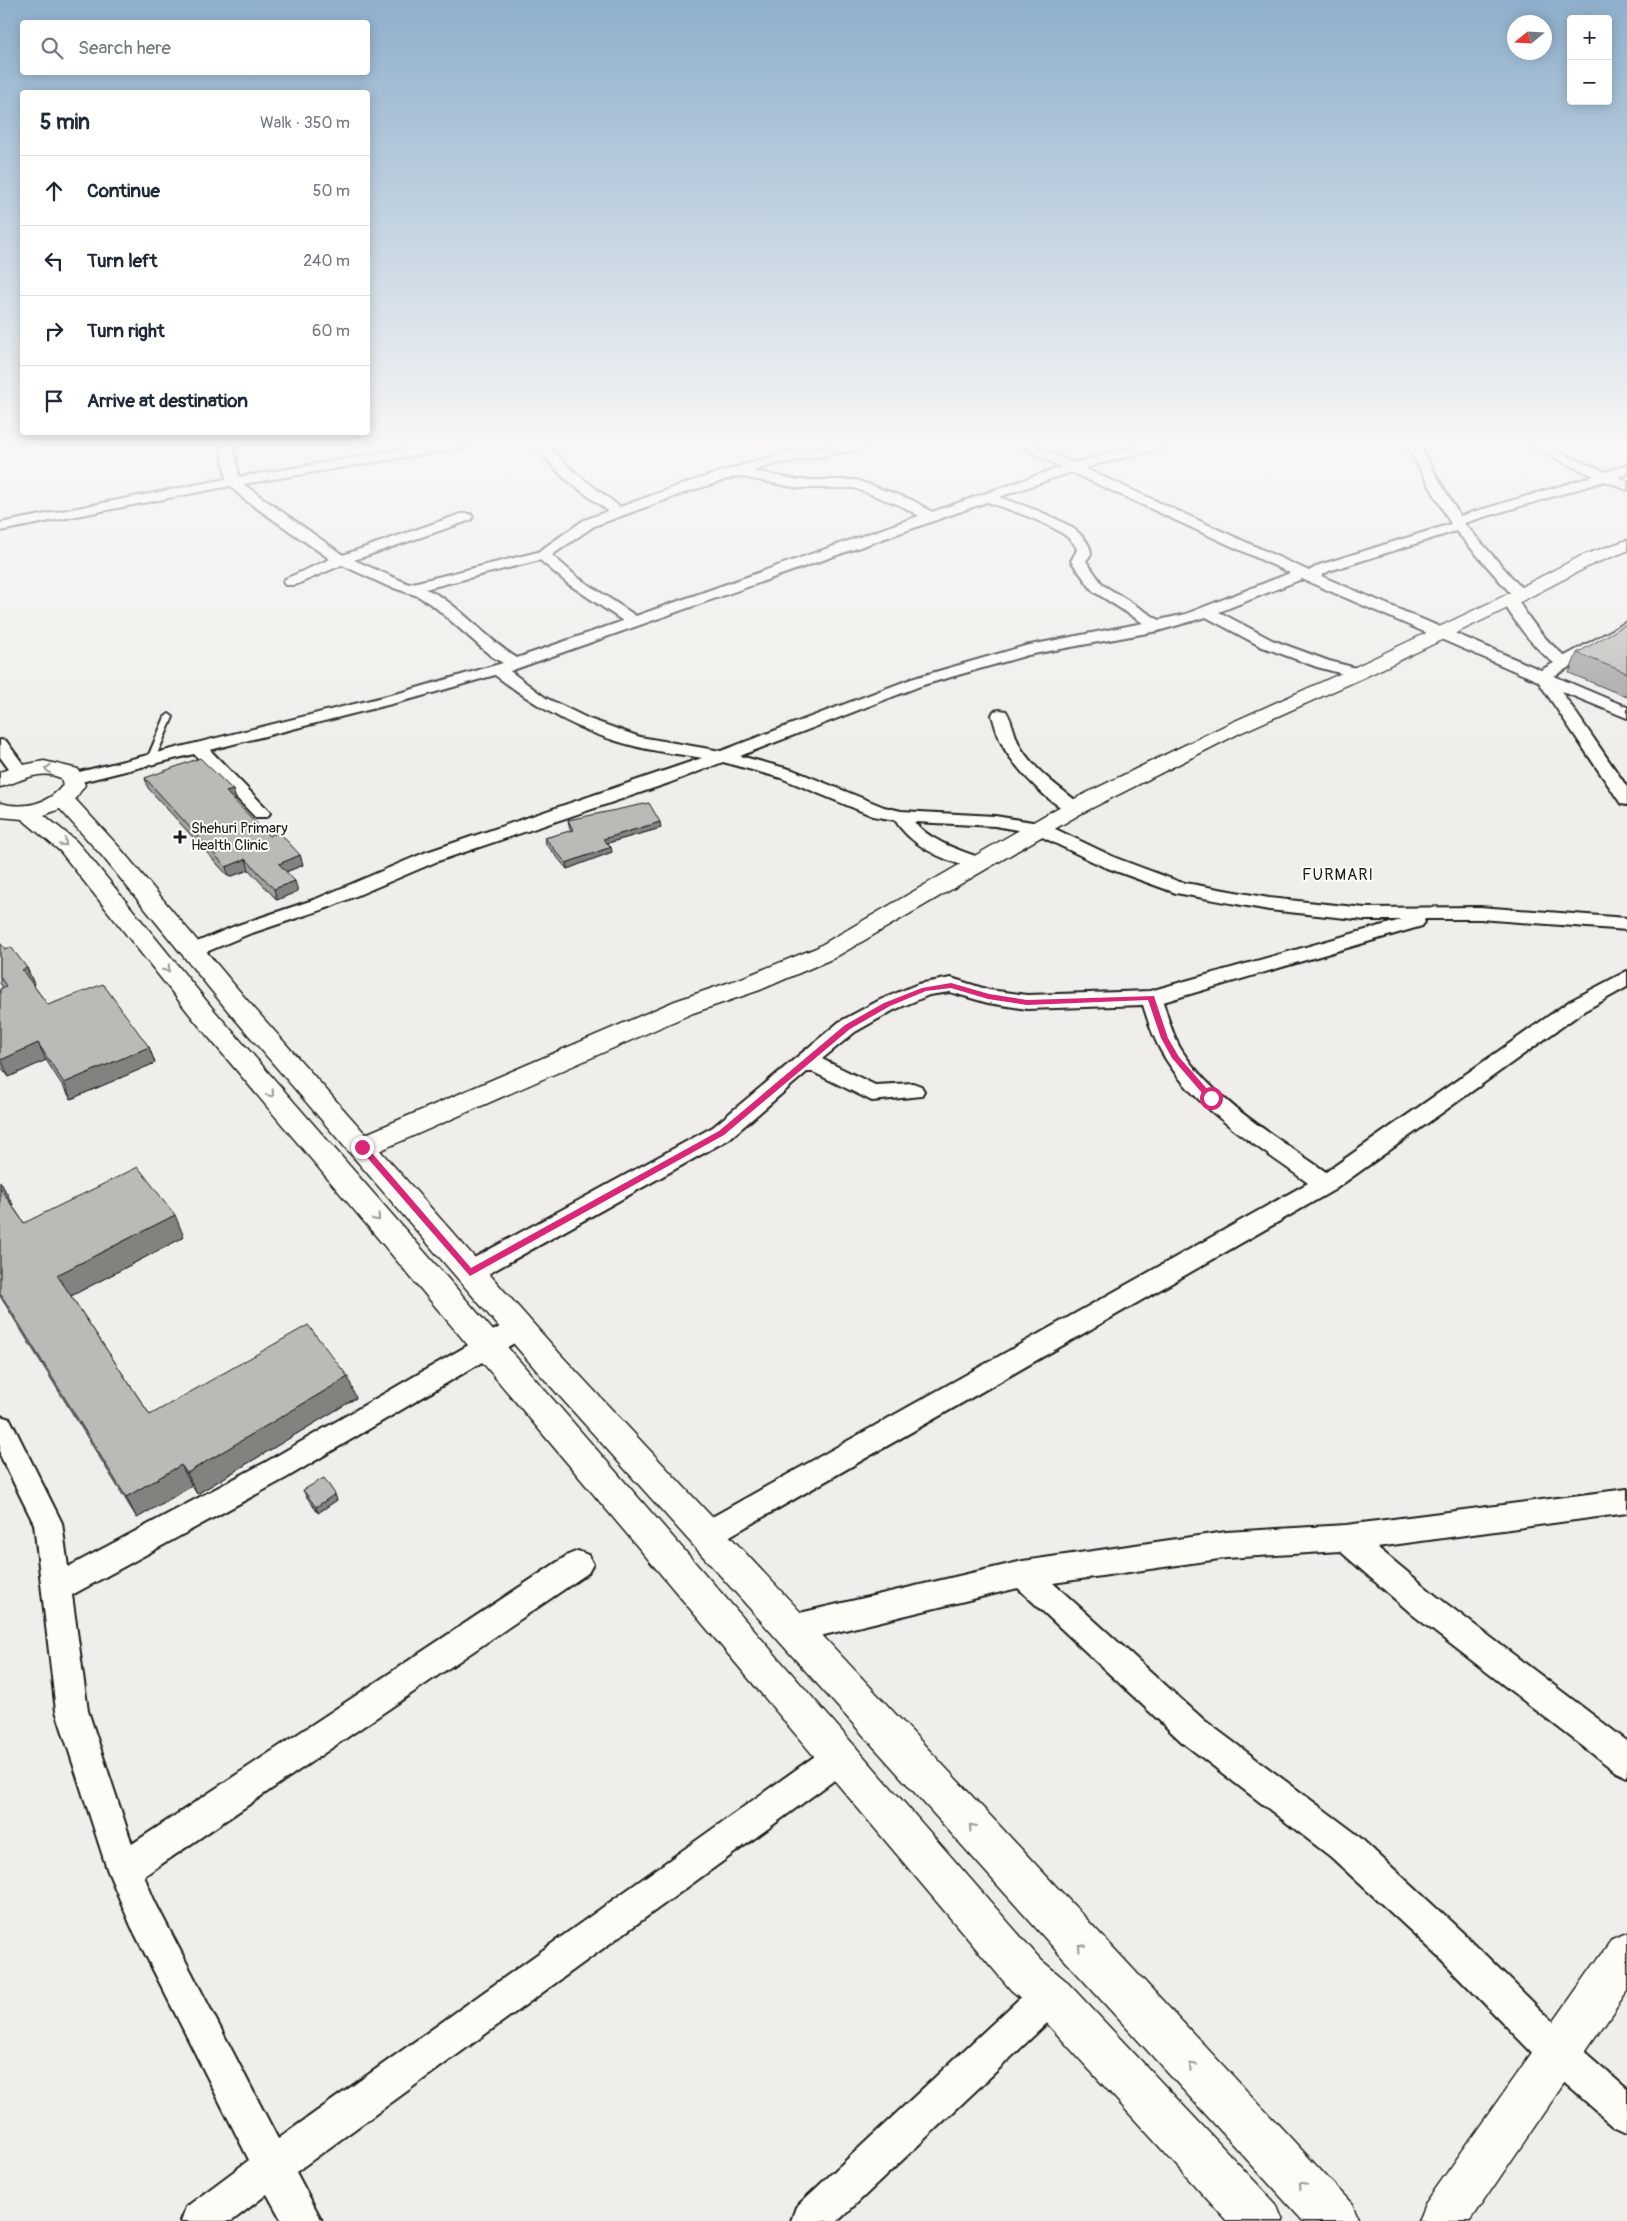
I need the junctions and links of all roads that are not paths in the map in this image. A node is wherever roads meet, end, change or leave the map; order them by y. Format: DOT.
graph roads {
  1 [pos="320,546"];
  2 [pos="383,546"];
  3 [pos="557,546"];
  4 [pos="852,546"];
  5 [pos="1083,546"];
  6 [pos="1242,546"];
  7 [pos="1392,546"];
  8 [pos="1474,546"];
  9 [pos="1625,546"];
  10 [pos="544,555"];
  11 [pos="341,560"];
  12 [pos="1306,575"];
  13 [pos="290,582"];
  14 [pos="410,588"];
  15 [pos="1514,597"];
  16 [pos="1208,612"];
  17 [pos="635,622"];
  18 [pos="1158,626"];
  19 [pos="1440,632"];
  20 [pos="1623,632"];
  21 [pos="1564,663"];
  22 [pos="516,664"];
  23 [pos="497,669"];
  24 [pos="1358,673"];
  25 [pos="1543,678"];
  26 [pos="1627,713"];
  27 [pos="1000,716"];
  28 [pos="169,718"];
  29 [pos="0,746"];
  30 [pos="197,747"];
  31 [pos="721,756"];
  32 [pos="151,759"];
  33 [pos="20,772"];
  34 [pos="0,781"];
  35 [pos="68,789"];
  36 [pos="1625,792"];
  37 [pos="1074,808"];
  38 [pos="14,811"];
  39 [pos="261,814"];
  40 [pos="901,816"];
  41 [pos="1039,828"];
  42 [pos="980,864"];
  43 [pos="1442,914"];
  44 [pos="1627,924"];
  45 [pos="192,951"];
  46 [pos="1627,978"];
  47 [pos="1151,998"];
  48 [pos="803,1065"];
  49 [pos="913,1091"];
  50 [pos="362,1147"];
  51 [pos="1326,1184"];
  52 [pos="470,1272"];
  53 [pos="519,1328"];
  54 [pos="486,1345"];
  55 [pos="0,1427"];
  56 [pos="1627,1501"];
  57 [pos="706,1535"];
  58 [pos="1346,1538"];
  59 [pos="578,1564"];
  60 [pos="1023,1574"];
  61 [pos="56,1590"];
  62 [pos="791,1629"];
  63 [pos="840,1757"];
  64 [pos="1627,1762"];
  65 [pos="124,1869"];
  66 [pos="1627,1954"];
  67 [pos="1050,1995"];
  68 [pos="1558,2053"];
  69 [pos="1627,2113"];
  70 [pos="272,2166"];
  71 [pos="200,2221"];
  72 [pos="303,2221"];
  73 [pos="810,2221"];
  74 [pos="1259,2221"];
  75 [pos="1335,2221"];
  76 [pos="1442,2221"];
  1 -- 11 [label="street"];
  2 -- 11 [label="street"];
  3 -- 10 [label="street"];
  4 -- 17 [label="street"];
  5 -- 18 [label="street"];
  6 -- 12 [label="street"];
  7 -- 12 [label="street"];
  8 -- 15 [label="street"];
  9 -- 15 [label="main road"];
  10 -- 14 [label="street"];
  10 -- 17 [label="street"];
  11 -- 13 [label="street"];
  11 -- 14 [label="street"];
  12 -- 16 [label="street"];
  12 -- 19 [label="street"];
  14 -- 22 [label="street"];
  15 -- 19 [label="main road"];
  15 -- 21 [label="street"];
  16 -- 18 [label="street"];
  16 -- 24 [label="street"];
  17 -- 22 [label="street"];
  18 -- 31 [label="street"];
  19 -- 24 [label="main road"];
  19 -- 25 [label="street"];
  20 -- 21 [label="street"];
  21 -- 25 [label="street"];
  22 -- 23 [label="street"];
  23 -- 30 [label="street"];
  23 -- 31 [label="street"];
  24 -- 37 [label="main road"];
  25 -- 26 [label="street"];
  25 -- 36 [label="street"];
  27 -- 37 [label="street"];
  28 -- 32 [label="lane"];
  29 -- 33 [label="street"];
  30 -- 32 [label="street"];
  30 -- 39 [label="street"];
  31 -- 40 [label="street"];
  31 -- 45 [label="street"];
  32 -- 35 [label="street"];
  33 -- 34 [label="main road"];
  35 -- 33 [label="main road, one-way"];
  35 -- 38 [label="main road"];
  35 -- 45 [label="main road"];
  37 -- 41 [label="main road"];
  38 -- 54 [label="main road, one-way"];
  40 -- 41 [label="street"];
  40 -- 42 [label="street"];
  41 -- 42 [label="main road"];
  41 -- 43 [label="street"];
  42 -- 50 [label="main road"];
  43 -- 44 [label="street"];
  43 -- 47 [label="street"];
  45 -- 50 [label="main road"];
  46 -- 51 [label="street"];
  47 -- 48 [label="street"];
  47 -- 51 [label="street"];
  48 -- 49 [label="street"];
  48 -- 52 [label="street"];
  50 -- 52 [label="main road"];
  51 -- 57 [label="street"];
  52 -- 53 [label="main road"];
  53 -- 54 [label="street"];
  53 -- 57 [label="main road"];
  54 -- 61 [label="street"];
  54 -- 63 [label="main road"];
  55 -- 61 [label="street"];
  56 -- 58 [label="street"];
  57 -- 62 [label="main road"];
  58 -- 60 [label="street"];
  58 -- 64 [label="street"];
  59 -- 65 [label="street"];
  60 -- 62 [label="street"];
  60 -- 68 [label="street"];
  61 -- 65 [label="street"];
  75 -- 62 [label="main road, one-way"];
  63 -- 67 [label="main road"];
  63 -- 70 [label="street"];
  65 -- 70 [label="street"];
  66 -- 68 [label="main road"];
  67 -- 73 [label="street"];
  67 -- 74 [label="main road"];
  68 -- 69 [label="street"];
  68 -- 76 [label="main road"];
  70 -- 71 [label="street"];
  70 -- 72 [label="street"];
}
